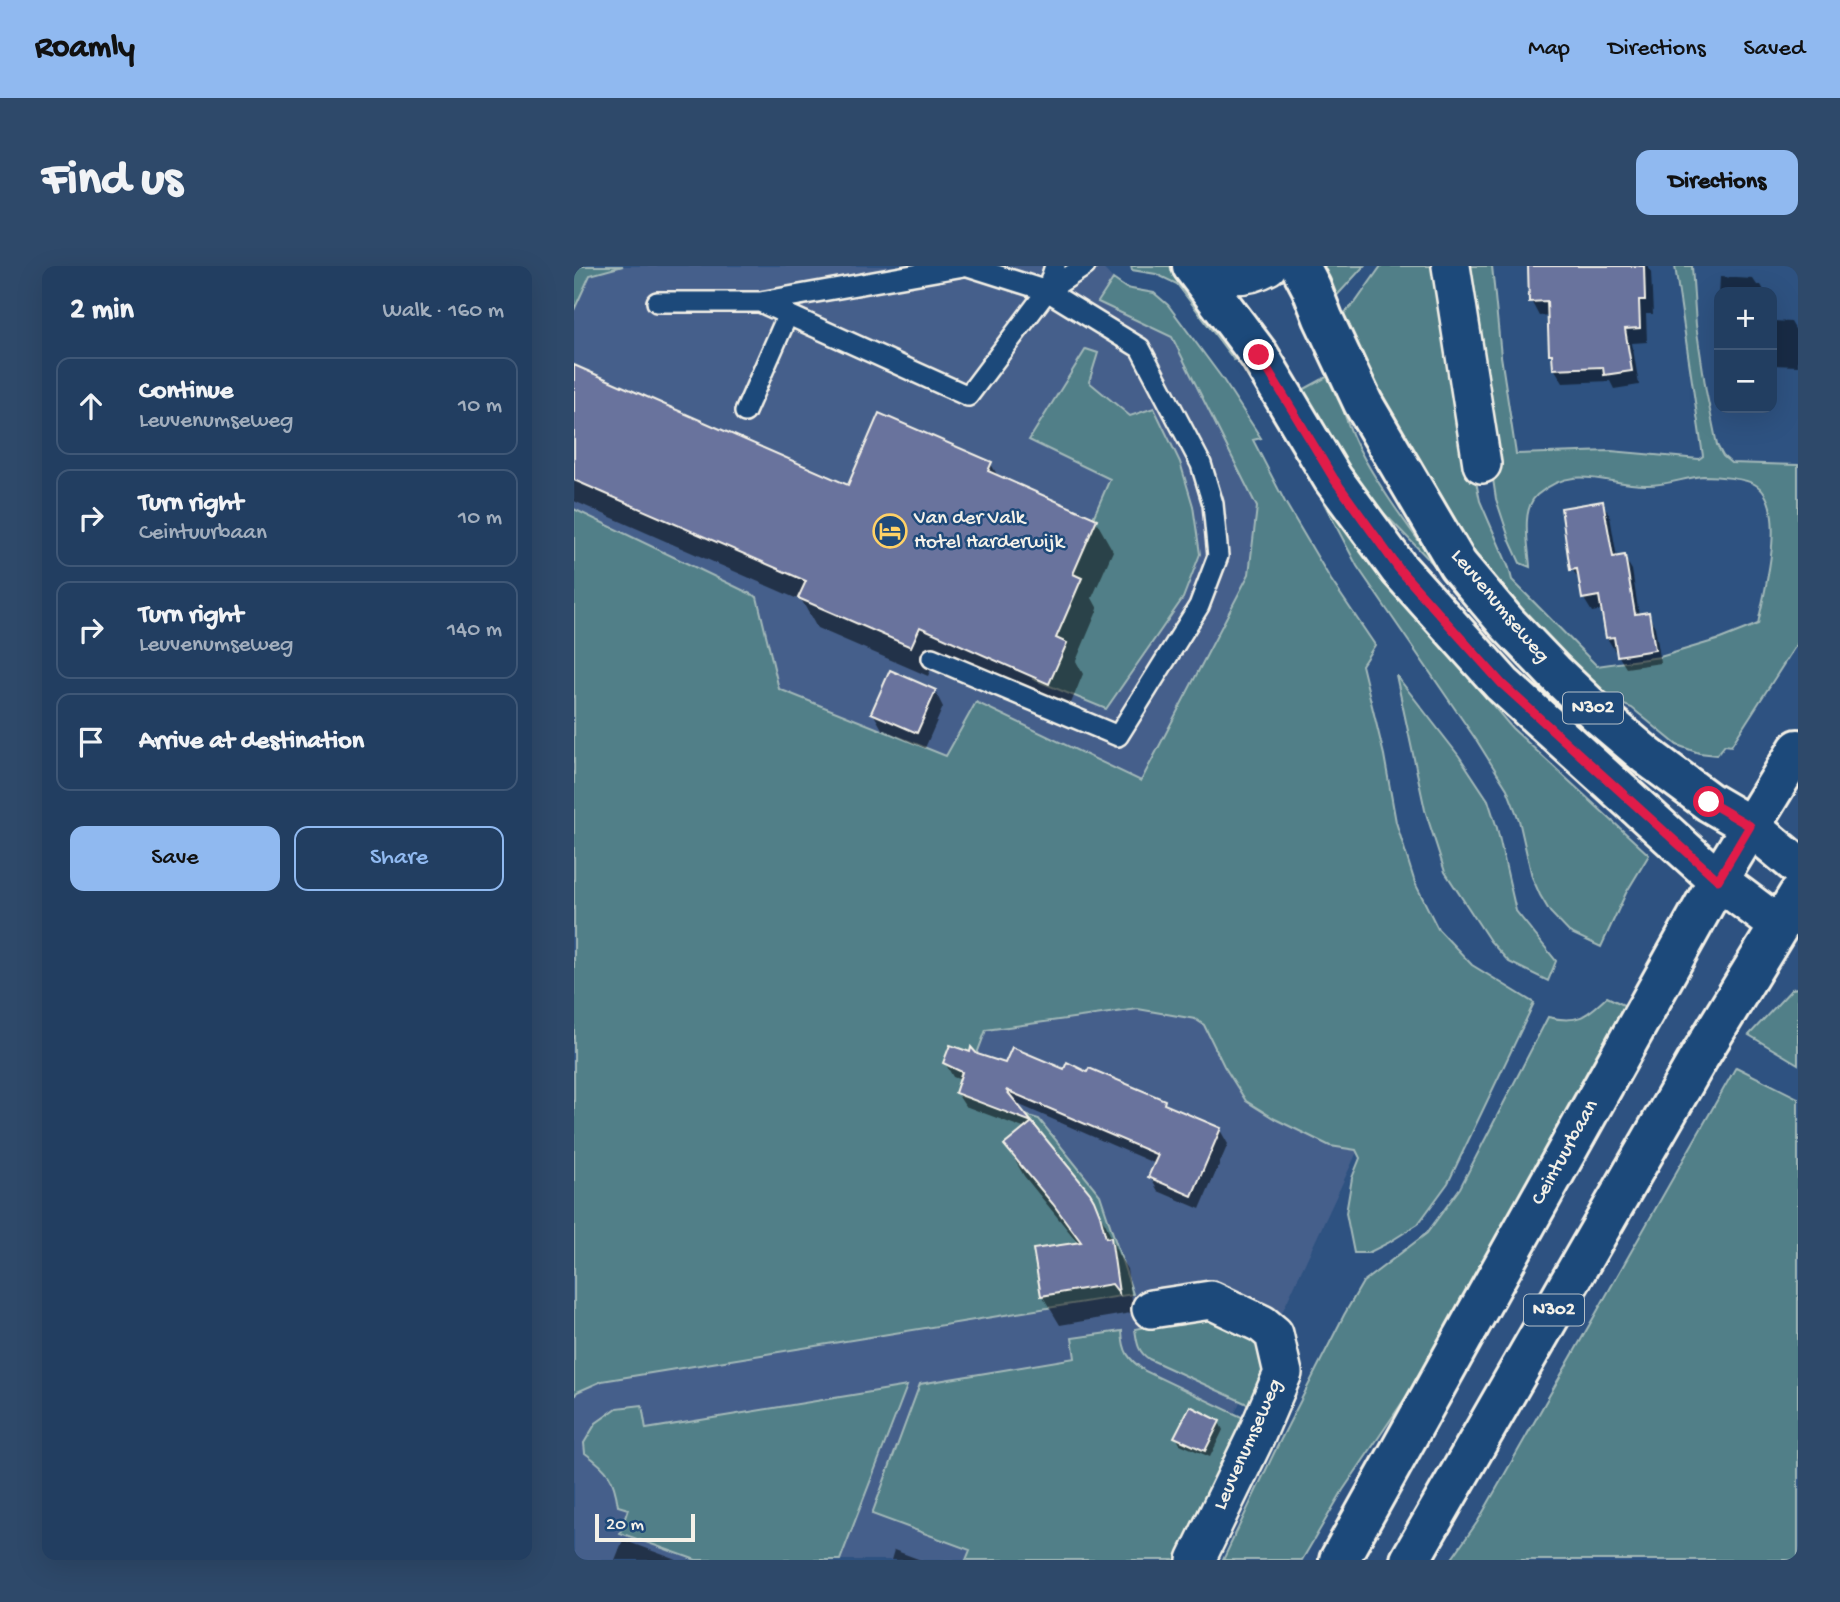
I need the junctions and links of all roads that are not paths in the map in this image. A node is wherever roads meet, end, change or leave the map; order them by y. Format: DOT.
graph roads {
  1 [pos="966,266"];
  2 [pos="1055,266"];
  3 [pos="1085,266"];
  4 [pos="1194,266"];
  5 [pos="1268,266"];
  6 [pos="1300,266"];
  7 [pos="1451,266"];
  8 [pos="1047,291"];
  9 [pos="657,302"];
  10 [pos="760,302"];
  11 [pos="788,314"];
  12 [pos="745,412"];
  13 [pos="1482,464"];
  14 [pos="932,659"];
  15 [pos="1798,749"];
  16 [pos="1750,826"];
  17 [pos="1798,866"];
  18 [pos="1718,880"];
  19 [pos="1788,910"];
  20 [pos="1151,1309"];
  21 [pos="1196,1560"];
  22 [pos="1339,1560"];
  23 [pos="1410,1560"];
  1 -- 8 [label="lane"];
  1 -- 10 [label="lane"];
  2 -- 8 [label="lane"];
  3 -- 8 [label="lane"];
  4 -- 5 [label="street"];
  4 -- 18 [label="main road, N302"];
  6 -- 16 [label="main road, Leuvenumseweg / N302"];
  7 -- 13 [label="street"];
  8 -- 11 [label="lane"];
  8 -- 14 [label="lane"];
  9 -- 10 [label="lane"];
  10 -- 11 [label="lane"];
  11 -- 12 [label="lane"];
  15 -- 16 [label="main road, Ceintuurbaan"];
  16 -- 17 [label="main road, Leuvenumseweg / N302"];
  16 -- 18 [label="main road, Ceintuurbaan"];
  18 -- 19 [label="main road, N302"];
  18 -- 22 [label="main road, Ceintuurbaan"];
  19 -- 23 [label="main road, N302"];
  20 -- 21 [label="street, Leuvenumseweg"];
}
